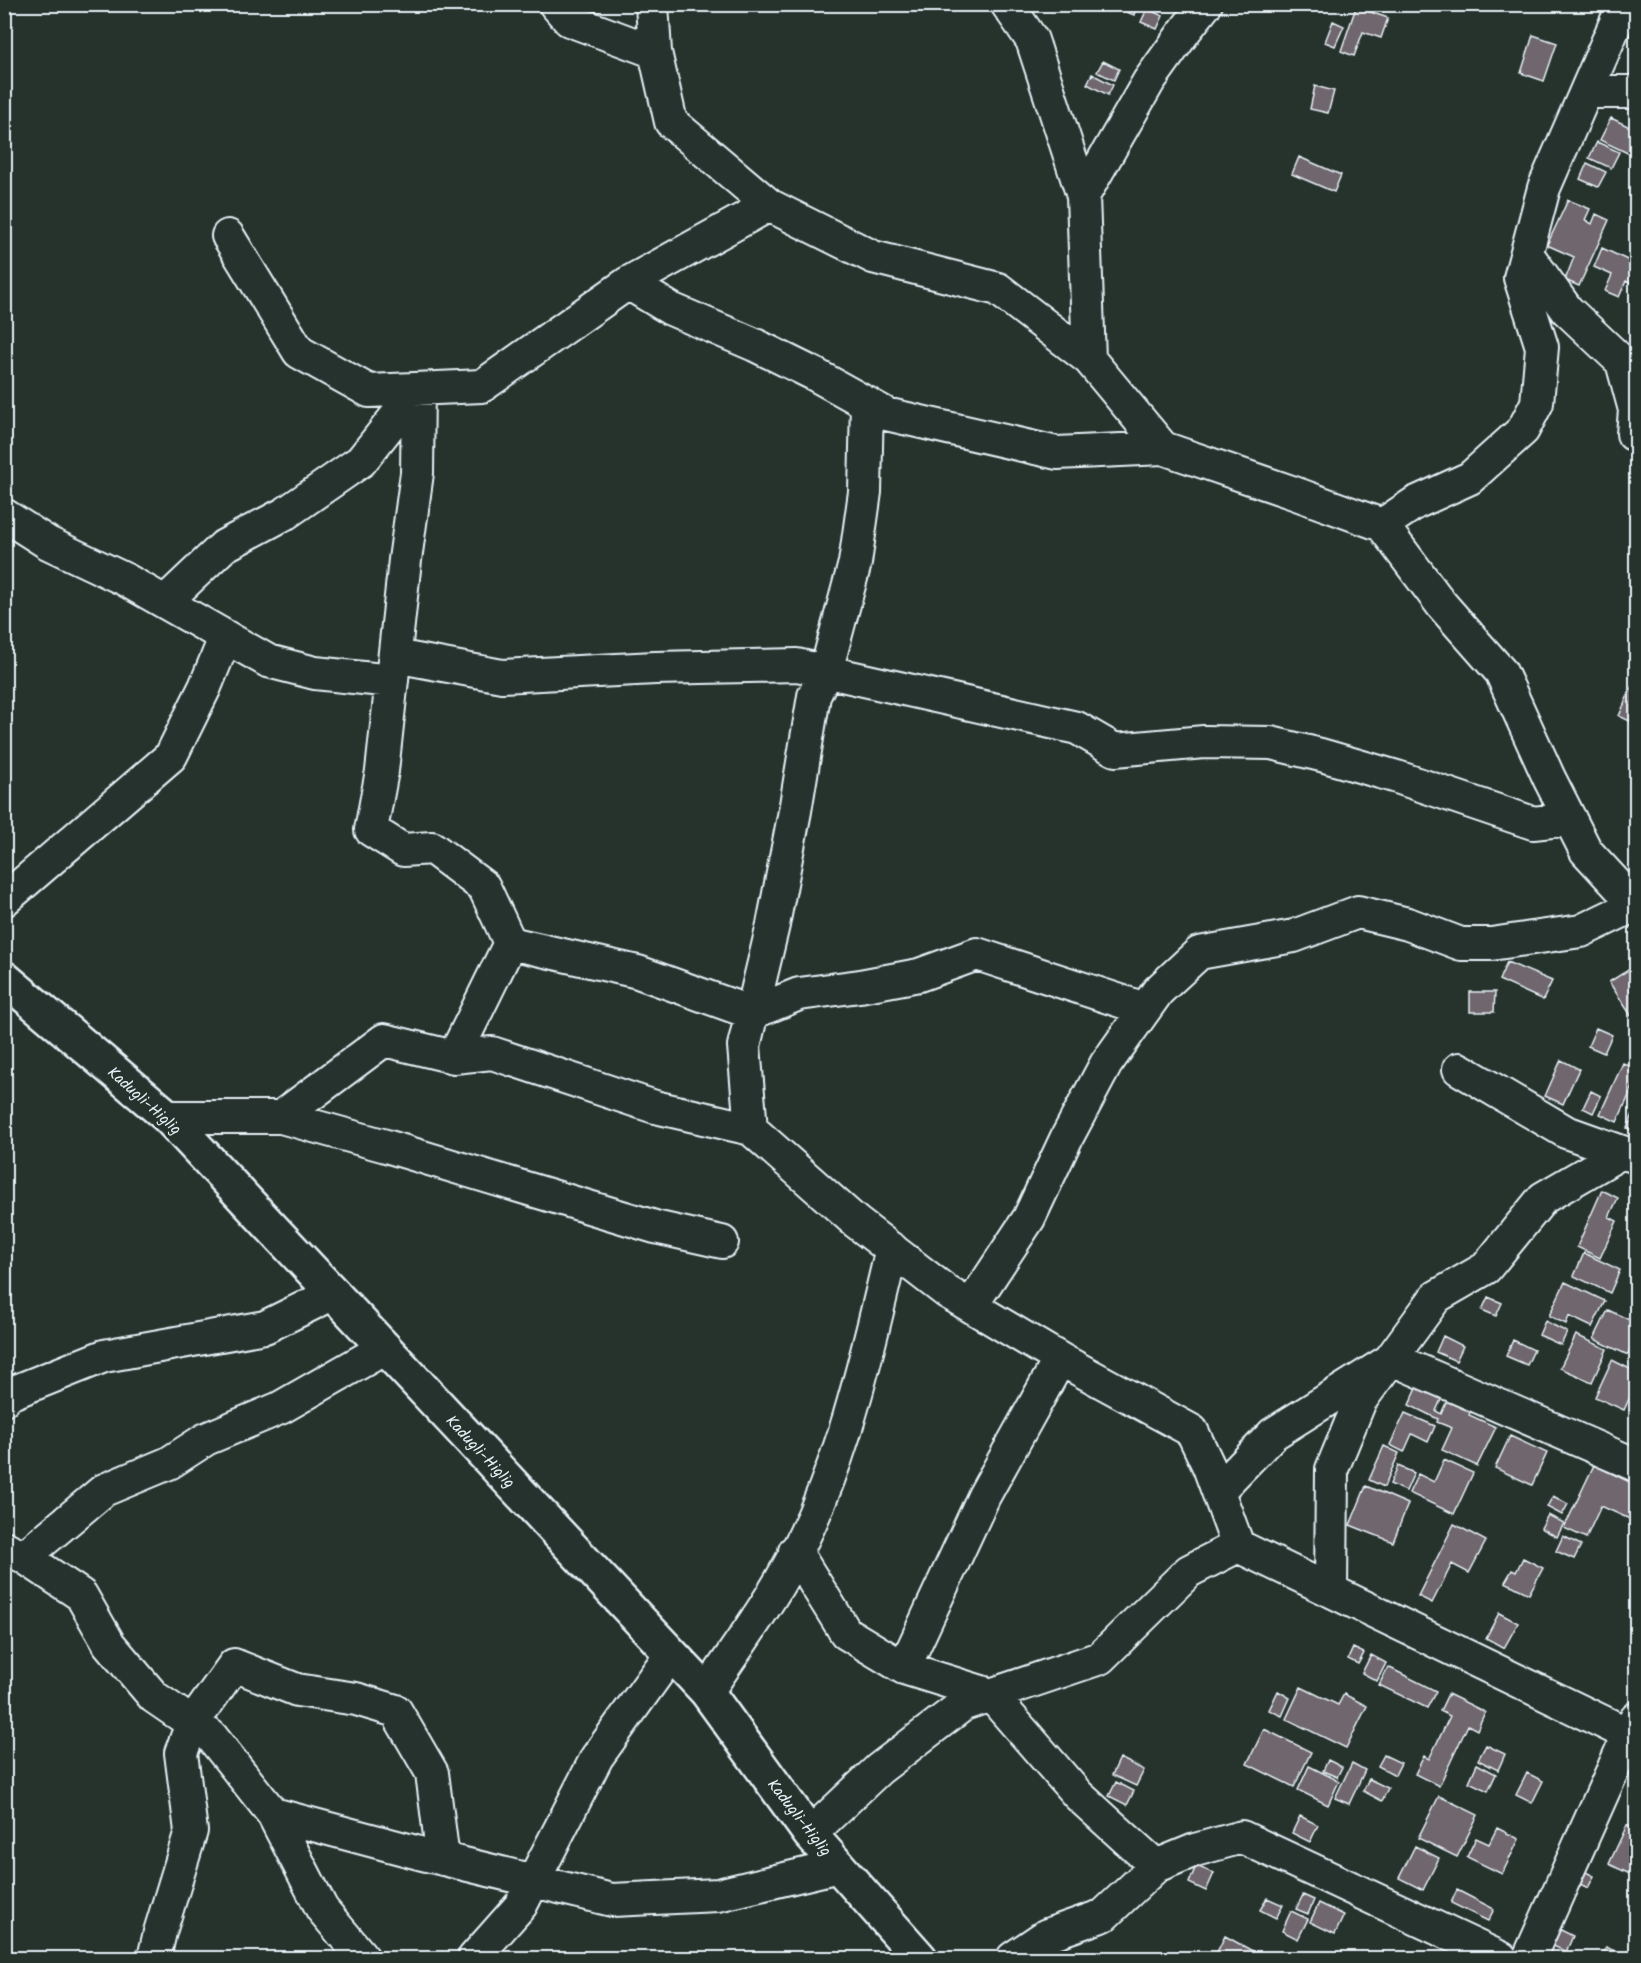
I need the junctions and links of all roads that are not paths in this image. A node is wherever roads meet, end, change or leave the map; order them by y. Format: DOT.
graph roads {
  1 [pos="555,4"];
  2 [pos="652,4"];
  3 [pos="1007,4"];
  4 [pos="1206,4"];
  5 [pos="1624,4"];
  6 [pos="655,52"];
  7 [pos="1586,92"];
  8 [pos="1636,92"];
  9 [pos="1083,196"];
  10 [pos="769,205"];
  11 [pos="228,236"];
  12 [pos="1527,254"];
  13 [pos="628,283"];
  14 [pos="1089,359"];
  15 [pos="418,388"];
  16 [pos="867,404"];
  17 [pos="1636,435"];
  18 [pos="1163,448"];
  19 [pos="4,515"];
  20 [pos="1382,525"];
  21 [pos="165,602"];
  22 [pos="225,638"];
  23 [pos="394,668"];
  24 [pos="826,671"];
  25 [pos="1570,819"];
  26 [pos="4,900"];
  27 [pos="1636,905"];
  28 [pos="510,943"];
  29 [pos="4,978"];
  30 [pos="1145,1009"];
  31 [pos="752,1013"];
  32 [pos="454,1057"];
  33 [pos="1459,1069"];
  34 [pos="168,1117"];
  35 [pos="281,1117"];
  36 [pos="751,1129"];
  37 [pos="1629,1155"];
  38 [pos="722,1242"];
  39 [pos="892,1250"];
  40 [pos="334,1293"];
  41 [pos="970,1306"];
  42 [pos="385,1348"];
  43 [pos="1060,1359"];
  44 [pos="1392,1359"];
  45 [pos="4,1400"];
  46 [pos="1636,1465"];
  47 [pos="1218,1491"];
  48 [pos="1238,1546"];
  49 [pos="795,1551"];
  50 [pos="14,1552"];
  51 [pos="1331,1590"];
  52 [pos="671,1654"];
  53 [pos="904,1668"];
  54 [pos="707,1692"];
  55 [pos="991,1695"];
  56 [pos="192,1724"];
  57 [pos="1634,1730"];
  58 [pos="273,1814"];
  59 [pos="810,1834"];
  60 [pos="443,1859"];
  61 [pos="839,1866"];
  62 [pos="1156,1866"];
  63 [pos="534,1880"];
  64 [pos="154,1959"];
  65 [pos="363,1959"];
  66 [pos="474,1959"];
  67 [pos="920,1959"];
  68 [pos="1012,1959"];
  69 [pos="1501,1959"];
  70 [pos="1529,1959"];
  1 -- 6 [label="street"];
  2 -- 6 [label="street"];
  3 -- 9 [label="street"];
  4 -- 9 [label="street"];
  5 -- 7 [label="street"];
  6 -- 10 [label="street"];
  7 -- 8 [label="street"];
  7 -- 12 [label="street"];
  9 -- 14 [label="street"];
  10 -- 13 [label="street"];
  10 -- 14 [label="street"];
  11 -- 15 [label="street"];
  12 -- 17 [label="street"];
  12 -- 20 [label="street"];
  13 -- 15 [label="street"];
  13 -- 16 [label="street"];
  14 -- 18 [label="street"];
  15 -- 21 [label="street"];
  15 -- 23 [label="street"];
  16 -- 18 [label="street"];
  16 -- 24 [label="street"];
  18 -- 20 [label="street"];
  19 -- 21 [label="street"];
  20 -- 25 [label="street"];
  21 -- 22 [label="street"];
  22 -- 23 [label="street"];
  22 -- 26 [label="street"];
  23 -- 24 [label="street"];
  23 -- 28 [label="street"];
  24 -- 25 [label="street"];
  24 -- 31 [label="street"];
  25 -- 27 [label="street"];
  27 -- 30 [label="street"];
  28 -- 31 [label="street"];
  28 -- 32 [label="street"];
  29 -- 34 [label="street, Kadugli-Higlig"];
  30 -- 31 [label="street"];
  30 -- 41 [label="street"];
  31 -- 36 [label="street"];
  32 -- 35 [label="street"];
  32 -- 36 [label="street"];
  33 -- 37 [label="street"];
  34 -- 35 [label="street"];
  34 -- 40 [label="street, Kadugli-Higlig"];
  35 -- 38 [label="street"];
  36 -- 39 [label="street"];
  37 -- 44 [label="street"];
  39 -- 41 [label="street"];
  39 -- 49 [label="street"];
  40 -- 42 [label="street, Kadugli-Higlig"];
  40 -- 45 [label="street"];
  41 -- 43 [label="street"];
  42 -- 50 [label="street"];
  42 -- 52 [label="street, Kadugli-Higlig"];
  43 -- 47 [label="street"];
  43 -- 53 [label="street"];
  44 -- 46 [label="street"];
  44 -- 47 [label="street"];
  44 -- 51 [label="street"];
  47 -- 48 [label="street"];
  48 -- 51 [label="street"];
  48 -- 55 [label="street"];
  49 -- 53 [label="street"];
  49 -- 54 [label="street"];
  50 -- 56 [label="street"];
  51 -- 57 [label="street"];
  52 -- 54 [label="street, Kadugli-Higlig"];
  52 -- 63 [label="street"];
  53 -- 55 [label="street"];
  54 -- 59 [label="street, Kadugli-Higlig"];
  55 -- 59 [label="street"];
  55 -- 62 [label="street"];
  56 -- 58 [label="street"];
  56 -- 60 [label="street"];
  56 -- 64 [label="street"];
  57 -- 70 [label="street"];
  58 -- 60 [label="street"];
  58 -- 65 [label="street"];
  59 -- 61 [label="street, Kadugli-Higlig"];
  60 -- 63 [label="street"];
  61 -- 63 [label="street"];
  61 -- 67 [label="street, Kadugli-Higlig"];
  62 -- 68 [label="street"];
  62 -- 69 [label="street"];
  63 -- 66 [label="street"];
}
